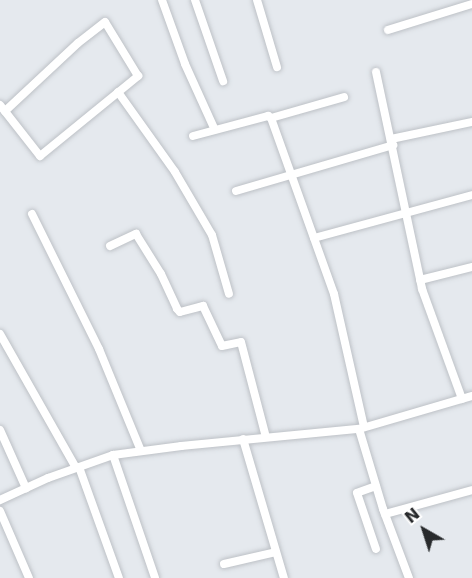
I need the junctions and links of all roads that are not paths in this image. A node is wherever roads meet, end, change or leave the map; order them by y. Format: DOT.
graph roads {
  1 [pos="162,0"];
  2 [pos="195,0"];
  3 [pos="257,0"];
  4 [pos="472,4"];
  5 [pos="388,30"];
  6 [pos="277,67"];
  7 [pos="376,72"];
  8 [pos="223,81"];
  9 [pos="118,92"];
  10 [pos="344,97"];
  11 [pos="2,108"];
  12 [pos="271,118"];
  13 [pos="472,122"];
  14 [pos="215,130"];
  15 [pos="193,136"];
  16 [pos="392,142"];
  17 [pos="291,175"];
  18 [pos="236,191"];
  19 [pos="472,195"];
  20 [pos="407,211"];
  21 [pos="32,214"];
  22 [pos="314,238"];
  23 [pos="110,246"];
  24 [pos="472,267"];
  25 [pos="420,280"];
  26 [pos="229,294"];
  27 [pos="0,334"];
  28 [pos="472,396"];
  29 [pos="462,399"];
  30 [pos="362,428"];
  31 [pos="0,430"];
  32 [pos="266,437"];
  33 [pos="243,439"];
  34 [pos="141,451"];
  35 [pos="112,456"];
  36 [pos="77,468"];
  37 [pos="376,486"];
  38 [pos="26,488"];
  39 [pos="472,490"];
  40 [pos="0,500"];
  41 [pos="0,511"];
  42 [pos="385,514"];
  43 [pos="376,549"];
  44 [pos="276,552"];
  45 [pos="224,564"];
  46 [pos="29,578"];
  47 [pos="119,578"];
  48 [pos="155,578"];
  49 [pos="284,578"];
  50 [pos="409,578"];
  1 -- 14 [label="street"];
  2 -- 8 [label="street"];
  3 -- 6 [label="street"];
  4 -- 5 [label="street"];
  7 -- 16 [label="street"];
  9 -- 11 [label="street"];
  9 -- 11 [label="street"];
  9 -- 26 [label="street"];
  10 -- 12 [label="street"];
  12 -- 14 [label="street"];
  12 -- 17 [label="street"];
  13 -- 16 [label="street"];
  14 -- 15 [label="street"];
  16 -- 17 [label="street"];
  16 -- 20 [label="street"];
  17 -- 18 [label="street"];
  17 -- 22 [label="street"];
  19 -- 20 [label="street"];
  20 -- 22 [label="street"];
  20 -- 25 [label="street"];
  21 -- 34 [label="street"];
  22 -- 30 [label="street"];
  23 -- 32 [label="street"];
  24 -- 25 [label="street"];
  25 -- 29 [label="street"];
  27 -- 36 [label="street"];
  28 -- 29 [label="street"];
  29 -- 30 [label="street"];
  30 -- 32 [label="street"];
  30 -- 37 [label="street"];
  31 -- 38 [label="street"];
  32 -- 33 [label="street"];
  33 -- 34 [label="street"];
  33 -- 44 [label="street"];
  34 -- 35 [label="street"];
  35 -- 36 [label="street"];
  35 -- 48 [label="street"];
  36 -- 38 [label="street"];
  36 -- 47 [label="street"];
  37 -- 42 [label="street"];
  37 -- 43 [label="street"];
  38 -- 40 [label="street"];
  39 -- 42 [label="street"];
  41 -- 46 [label="street"];
  42 -- 50 [label="street"];
  44 -- 45 [label="street"];
  44 -- 49 [label="street"];
}
